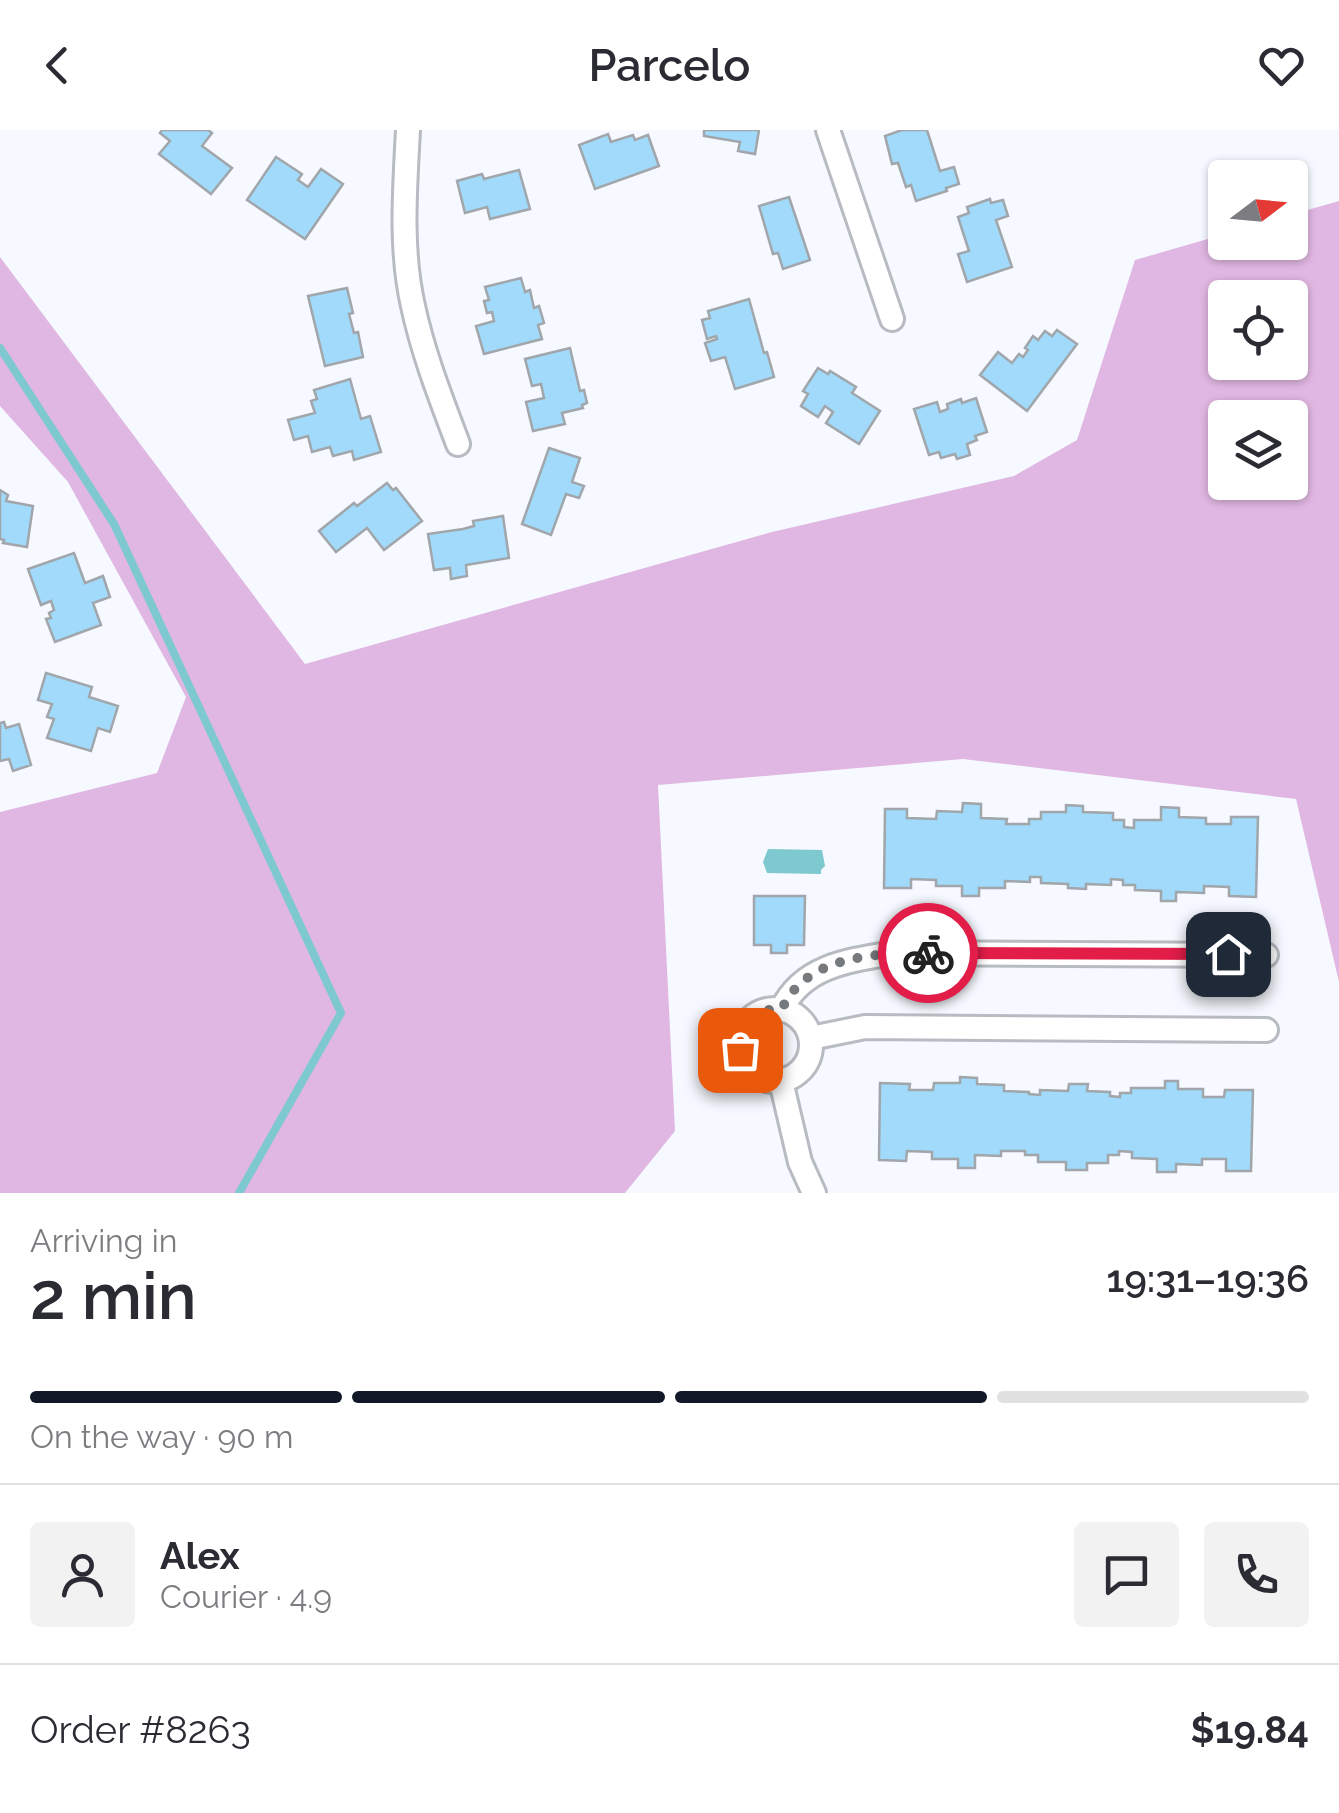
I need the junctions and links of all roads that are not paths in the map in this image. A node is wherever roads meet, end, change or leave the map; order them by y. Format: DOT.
graph roads {
  1 [pos="408,130"];
  2 [pos="828,130"];
  3 [pos="892,319"];
  4 [pos="458,444"];
  5 [pos="1266,955"];
  6 [pos="782,1009"];
  7 [pos="1266,1030"];
  8 [pos="811,1038"];
  9 [pos="781,1081"];
  10 [pos="814,1193"];
  1 -- 4 [label="street"];
  2 -- 3 [label="street"];
  5 -- 6 [label="street"];
  6 -- 8 [label="street"];
  6 -- 9 [label="street"];
  7 -- 8 [label="street"];
  8 -- 9 [label="street"];
  9 -- 10 [label="street"];
}
